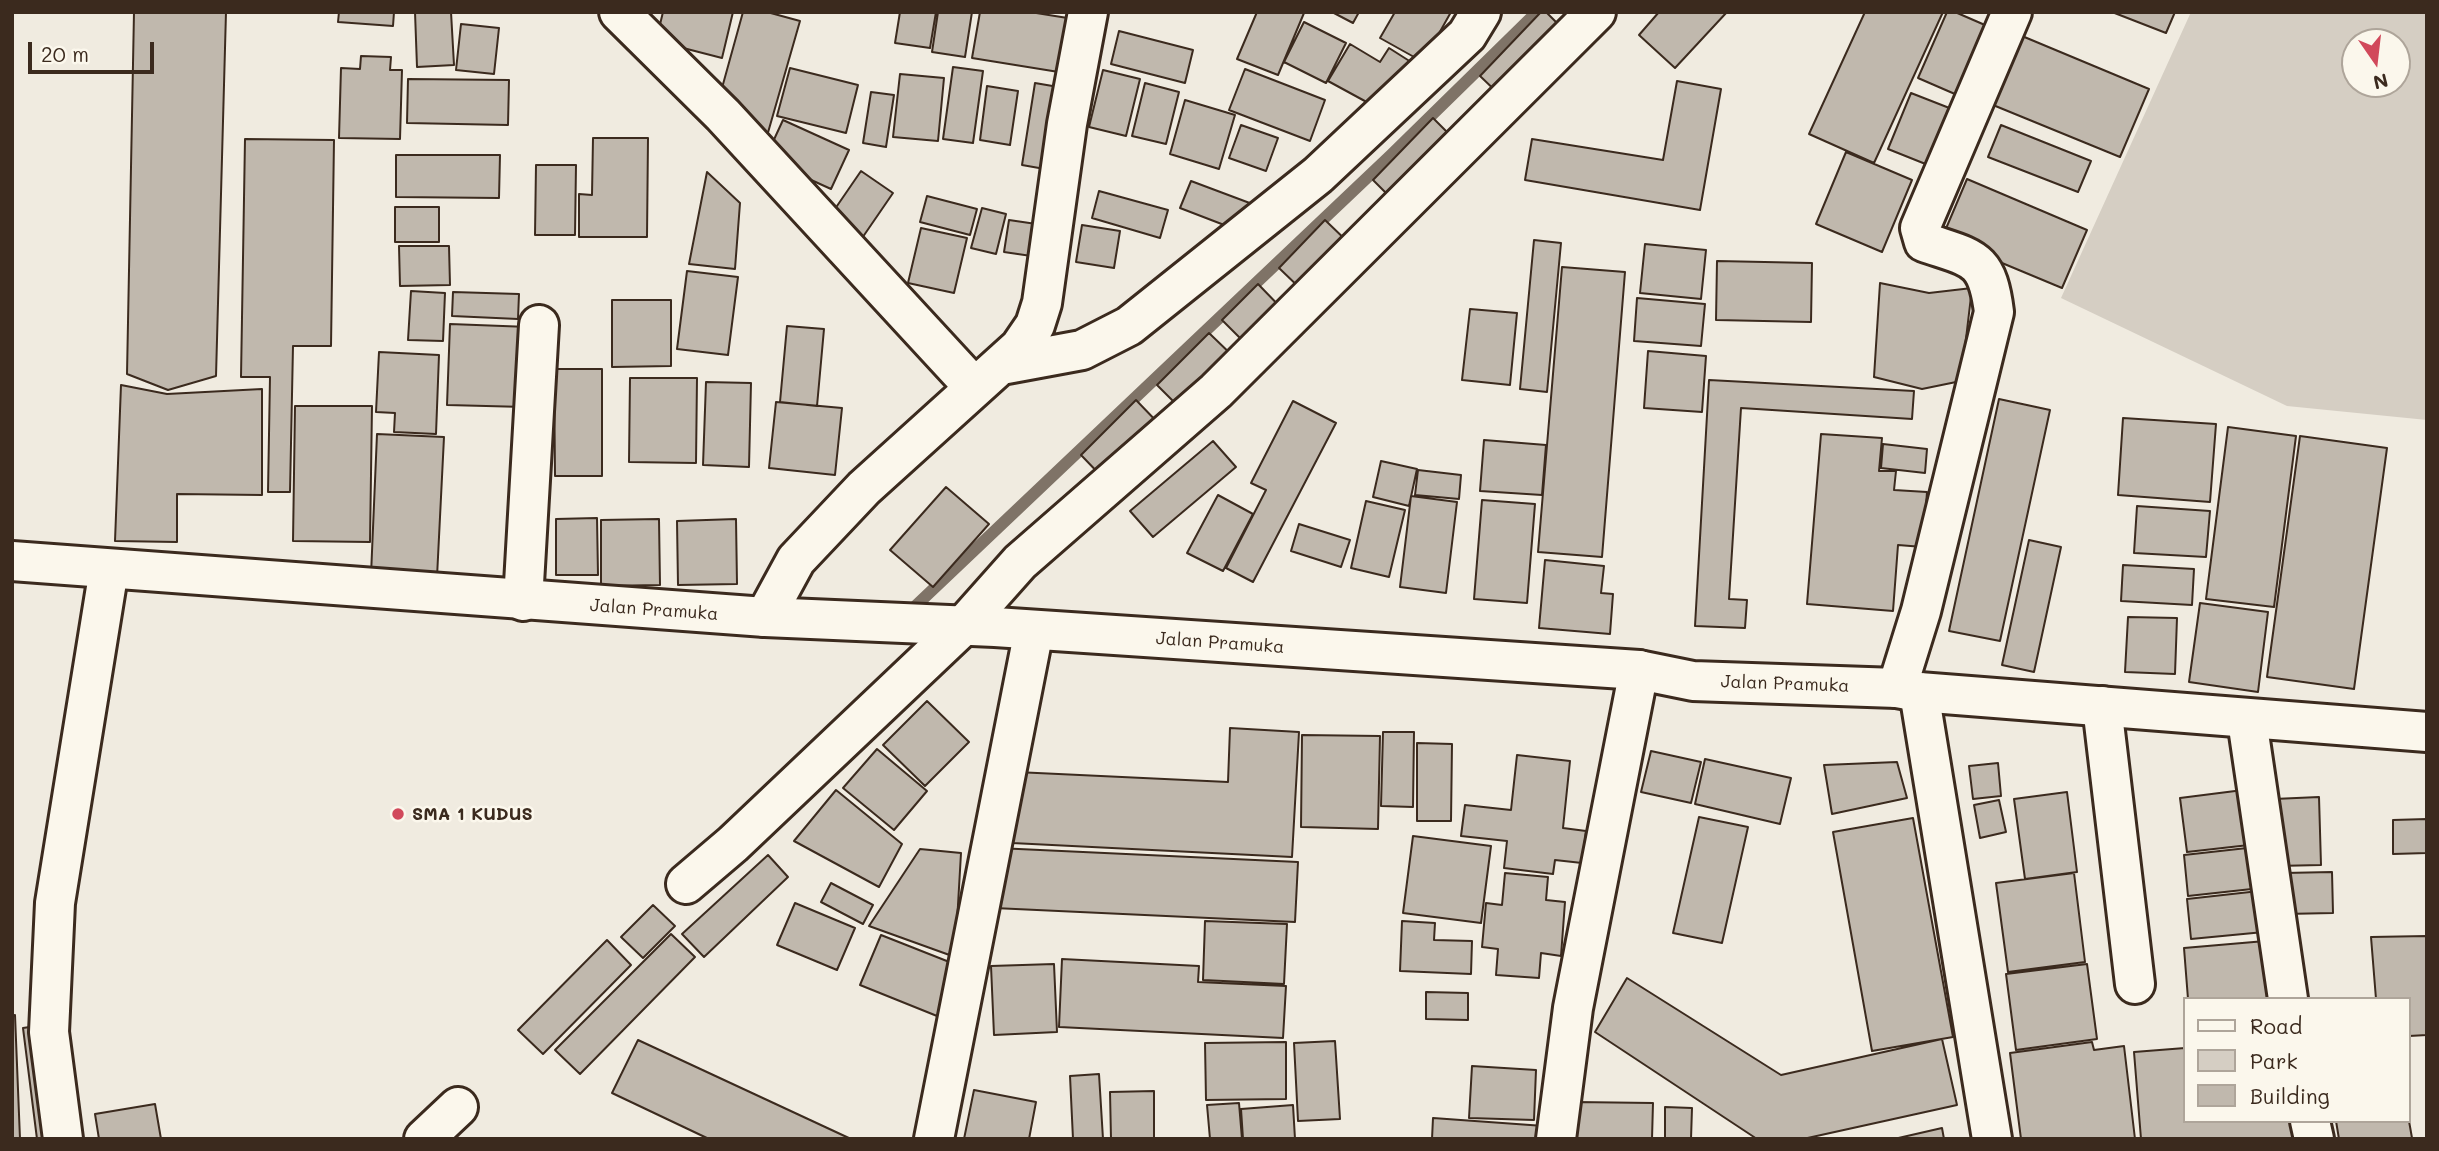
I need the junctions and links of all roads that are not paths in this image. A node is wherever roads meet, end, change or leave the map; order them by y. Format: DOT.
graph roads {
  1 [pos="620,12"];
  2 [pos="1088,12"];
  3 [pos="1480,12"];
  4 [pos="2012,12"];
  5 [pos="1592,14"];
  6 [pos="539,325"];
  7 [pos="981,382"];
  8 [pos="12,561"];
  9 [pos="109,569"];
  10 [pos="523,601"];
  11 [pos="765,617"];
  12 [pos="964,625"];
  13 [pos="1034,630"];
  14 [pos="1639,670"];
  15 [pos="1908,690"];
  16 [pos="2102,706"];
  17 [pos="2247,720"];
  18 [pos="2427,732"];
  19 [pos="686,884"];
  20 [pos="2134,984"];
  21 [pos="2288,997"];
  22 [pos="458,1107"];
  23 [pos="63,1139"];
  24 [pos="424,1139"];
  25 [pos="934,1139"];
  26 [pos="1556,1139"];
  27 [pos="1992,1139"];
  1 -- 7 [label="street"];
  2 -- 7 [label="street"];
  3 -- 7 [label="street"];
  4 -- 15 [label="street"];
  5 -- 12 [label="street"];
  6 -- 10 [label="street"];
  7 -- 11 [label="street"];
  8 -- 9 [label="street, Jalan Pramuka"];
  9 -- 10 [label="street, Jalan Pramuka"];
  9 -- 23 [label="street"];
  10 -- 11 [label="street, Jalan Pramuka"];
  11 -- 12 [label="street, Jalan Pramuka"];
  12 -- 13 [label="street, Jalan Pramuka"];
  12 -- 19 [label="street"];
  13 -- 14 [label="street, Jalan Pramuka"];
  13 -- 25 [label="street"];
  14 -- 15 [label="street, Jalan Pramuka"];
  14 -- 26 [label="street"];
  15 -- 16 [label="street, Jalan Pramuka"];
  15 -- 27 [label="street"];
  16 -- 17 [label="street, Jalan Pramuka"];
  16 -- 20 [label="street"];
  17 -- 18 [label="street, Jalan Pramuka"];
  17 -- 21 [label="street"];
  22 -- 24 [label="street"];
}
